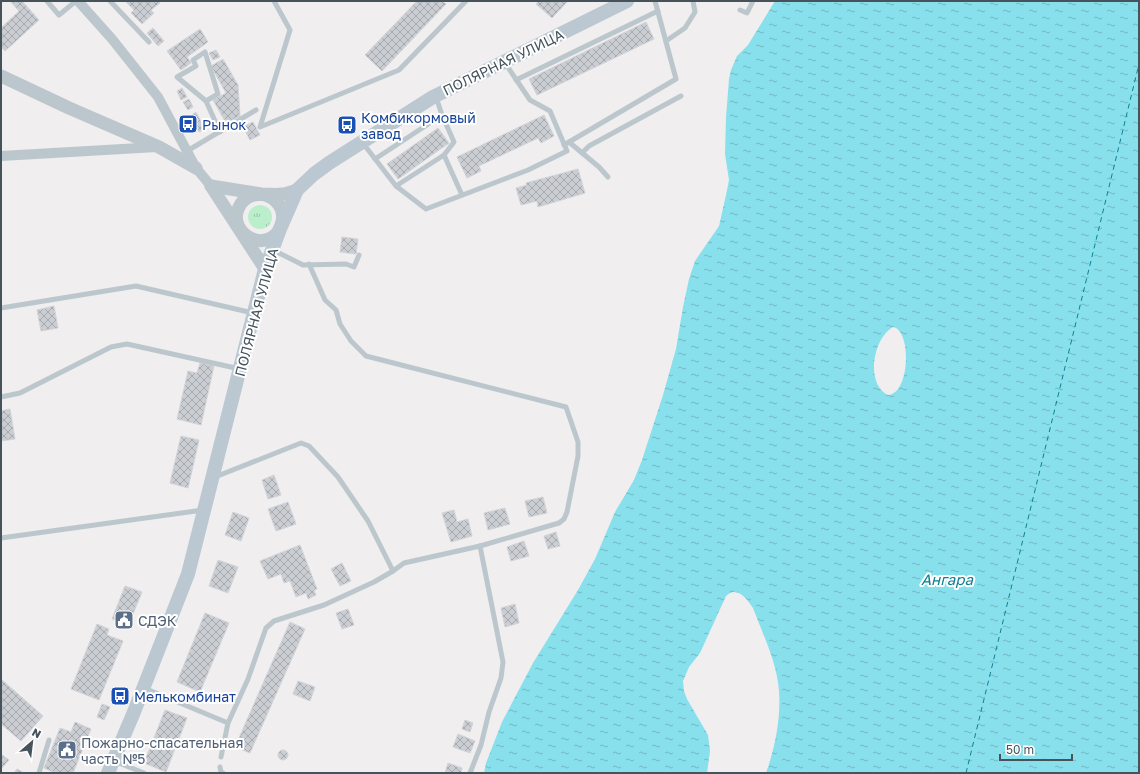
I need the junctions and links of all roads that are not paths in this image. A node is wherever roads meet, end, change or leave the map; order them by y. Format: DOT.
graph roads {
  1 [pos="47,1"];
  2 [pos="77,1"];
  3 [pos="110,1"];
  4 [pos="274,1"];
  5 [pos="466,1"];
  6 [pos="627,1"];
  7 [pos="655,1"];
  8 [pos="693,1"];
  9 [pos="753,1"];
  10 [pos="740,10"];
  11 [pos="658,11"];
  12 [pos="666,41"];
  13 [pos="149,42"];
  14 [pos="504,62"];
  15 [pos="1,76"];
  16 [pos="516,80"];
  17 [pos="436,96"];
  18 [pos="681,96"];
  19 [pos="206,101"];
  20 [pos="256,110"];
  21 [pos="442,115"];
  22 [pos="220,132"];
  23 [pos="362,142"];
  24 [pos="566,144"];
  25 [pos="159,147"];
  26 [pos="187,152"];
  27 [pos="582,153"];
  28 [pos="444,155"];
  29 [pos="1,156"];
  30 [pos="375,159"];
  31 [pos="196,168"];
  32 [pos="608,177"];
  33 [pos="211,186"];
  34 [pos="396,186"];
  35 [pos="297,190"];
  36 [pos="261,194"];
  37 [pos="462,195"];
  38 [pos="239,228"];
  39 [pos="280,229"];
  40 [pos="272,249"];
  41 [pos="360,255"];
  42 [pos="309,264"];
  43 [pos="265,269"];
  44 [pos="1,308"];
  45 [pos="254,313"];
  46 [pos="240,369"];
  47 [pos="1,397"];
  48 [pos="212,478"];
  49 [pos="204,510"];
  50 [pos="1,538"];
  51 [pos="480,546"];
  52 [pos="393,571"];
  53 [pos="143,688"];
  54 [pos="228,723"];
  55 [pos="49,740"];
  56 [pos="221,757"];
  57 [pos="110,767"];
  58 [pos="39,773"];
  59 [pos="144,773"];
  60 [pos="470,773"];
  1 -- 2 [label="lane"];
  2 -- 26 [label="street"];
  3 -- 13 [label="lane"];
  4 -- 5 [label="lane"];
  6 -- 14 [label="main road, ПОЛЯРНАЯ УЛИЦА"];
  7 -- 11 [label="lane"];
  8 -- 12 [label="lane"];
  9 -- 10 [label="lane"];
  11 -- 12 [label="lane"];
  11 -- 16 [label="lane"];
  12 -- 24 [label="lane"];
  14 -- 16 [label="lane"];
  14 -- 17 [label="main road, ПОЛЯРНАЯ УЛИЦА"];
  15 -- 25 [label="street"];
  16 -- 24 [label="lane"];
  17 -- 21 [label="lane"];
  17 -- 23 [label="main road, ПОЛЯРНАЯ УЛИЦА"];
  18 -- 27 [label="lane"];
  19 -- 19 [label="lane"];
  19 -- 22 [label="lane"];
  20 -- 22 [label="lane"];
  21 -- 28 [label="lane"];
  21 -- 30 [label="lane"];
  22 -- 26 [label="lane"];
  23 -- 30 [label="lane"];
  23 -- 35 [label="main road, ПОЛЯРНАЯ УЛИЦА"];
  24 -- 27 [label="lane"];
  24 -- 37 [label="lane"];
  25 -- 29 [label="street"];
  25 -- 31 [label="street"];
  26 -- 31 [label="street"];
  27 -- 32 [label="lane"];
  28 -- 34 [label="lane"];
  28 -- 37 [label="lane"];
  30 -- 34 [label="lane"];
  31 -- 33 [label="street"];
  33 -- 36 [label="street"];
  33 -- 38 [label="street"];
  34 -- 37 [label="lane"];
  35 -- 36 [label="street"];
  35 -- 39 [label="main road, ПОЛЯРНАЯ УЛИЦА"];
  36 -- 38 [label="street"];
  36 -- 39 [label="street"];
  38 -- 39 [label="street"];
  38 -- 43 [label="street"];
  39 -- 40 [label="main road, ПОЛЯРНАЯ УЛИЦА"];
  40 -- 42 [label="lane"];
  40 -- 43 [label="main road, ПОЛЯРНАЯ УЛИЦА"];
  41 -- 42 [label="lane"];
  42 -- 51 [label="lane"];
  43 -- 45 [label="main road, ПОЛЯРНАЯ УЛИЦА"];
  44 -- 45 [label="lane"];
  45 -- 46 [label="main road, ПОЛЯРНАЯ УЛИЦА"];
  46 -- 47 [label="lane"];
  46 -- 48 [label="main road, ПОЛЯРНАЯ УЛИЦА"];
  48 -- 49 [label="main road, ПОЛЯРНАЯ УЛИЦА"];
  48 -- 52 [label="lane"];
  49 -- 50 [label="lane"];
  49 -- 53 [label="main road, ПОЛЯРНАЯ УЛИЦА"];
  51 -- 52 [label="lane"];
  51 -- 60 [label="lane"];
  52 -- 54 [label="lane"];
  53 -- 54 [label="lane"];
  53 -- 57 [label="main road, ПОЛЯРНАЯ УЛИЦА"];
  54 -- 56 [label="lane"];
  55 -- 58 [label="lane"];
  57 -- 59 [label="lane"];
}
